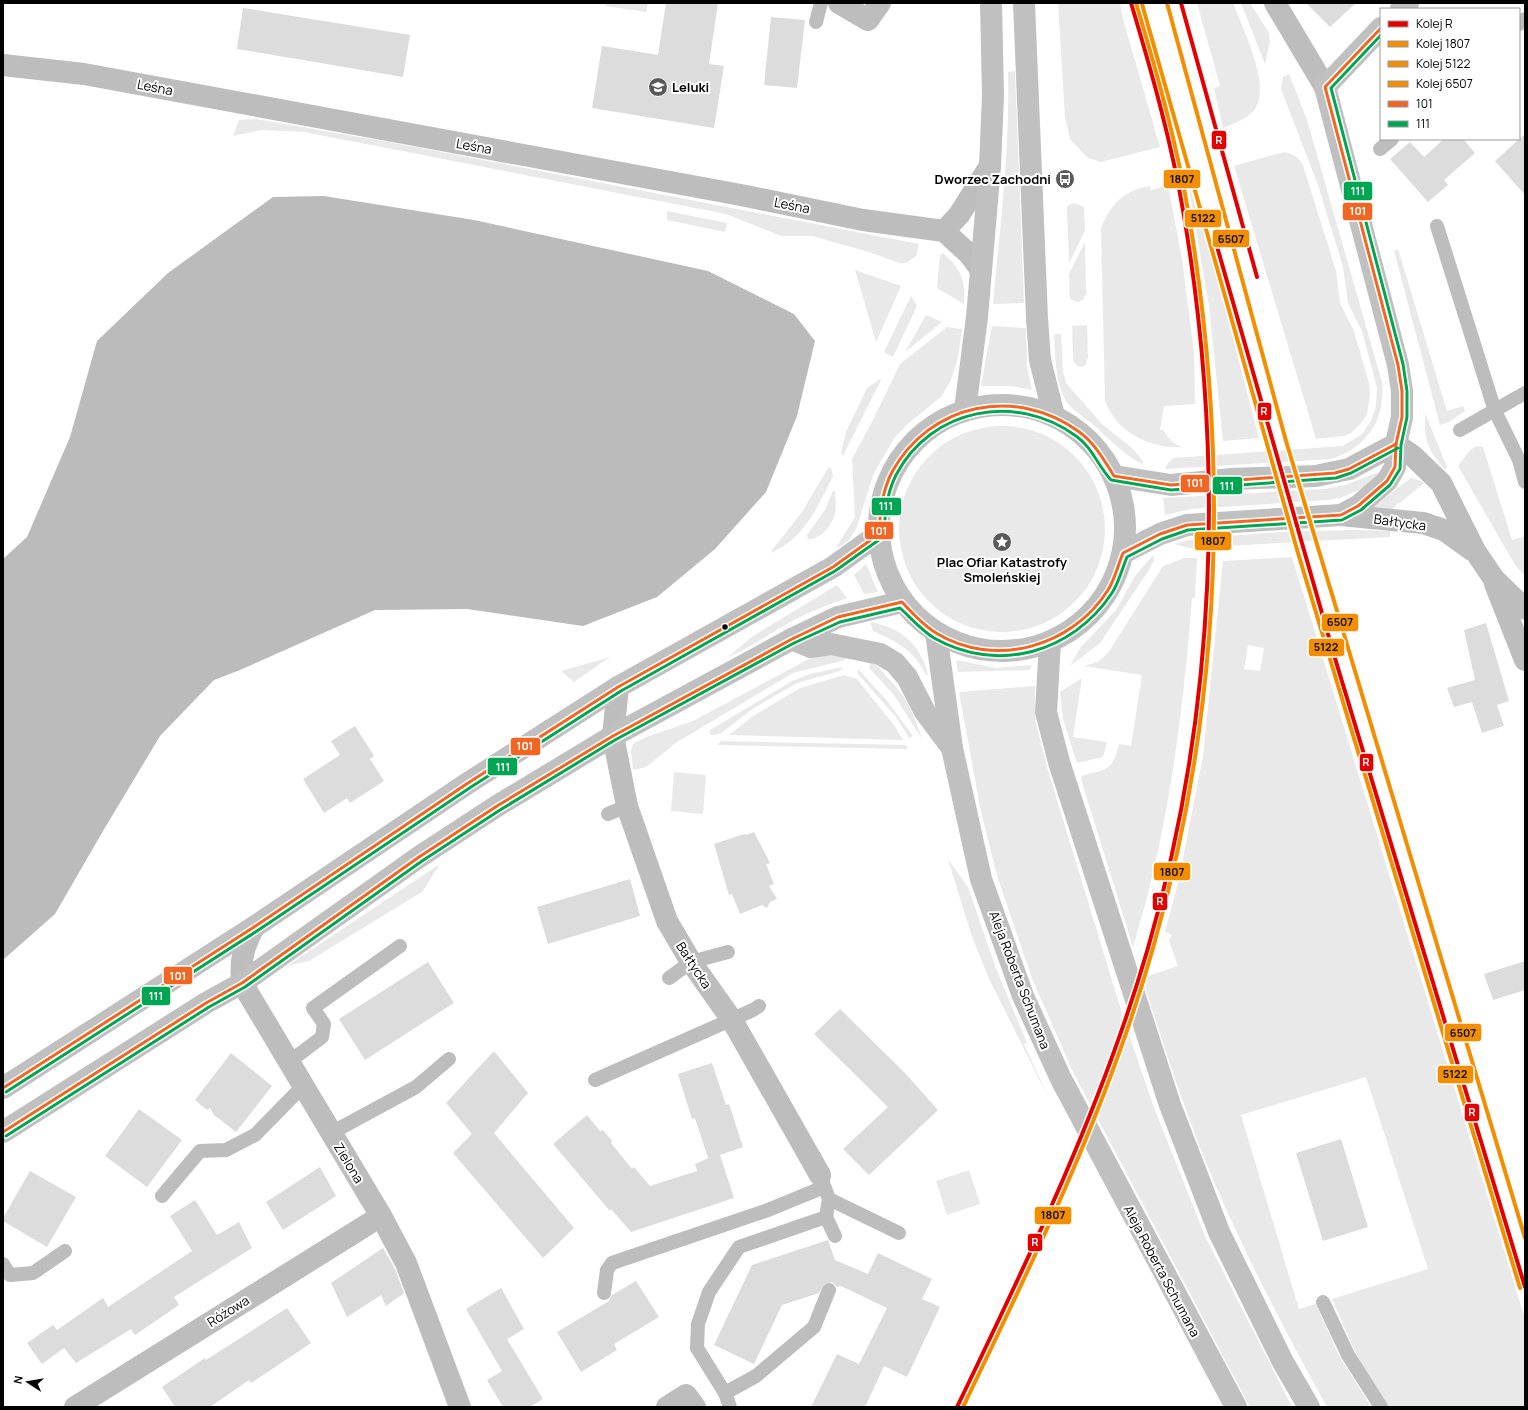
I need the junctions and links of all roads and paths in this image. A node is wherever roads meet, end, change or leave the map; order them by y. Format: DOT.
graph roads {
  1 [pos="821,3"];
  2 [pos="839,3"];
  3 [pos="880,3"];
  4 [pos="992,3"];
  5 [pos="1024,3"];
  6 [pos="1275,3"];
  7 [pos="816,22"];
  8 [pos="1380,29"];
  9 [pos="3,65"];
  10 [pos="1325,86"];
  11 [pos="1391,140"];
  12 [pos="1380,149"];
  13 [pos="990,166"];
  14 [pos="1437,226"];
  15 [pos="944,231"];
  16 [pos="981,270"];
  17 [pos="1525,393"];
  18 [pos="965,410"];
  19 [pos="1495,411"];
  20 [pos="1054,416"];
  21 [pos="1460,430"];
  22 [pos="1396,444"];
  23 [pos="1114,476"];
  24 [pos="1525,482"];
  25 [pos="1341,515"];
  26 [pos="879,534"];
  27 [pos="1474,552"];
  28 [pos="1123,553"];
  29 [pos="1494,579"];
  30 [pos="902,602"];
  31 [pos="1525,610"];
  32 [pos="936,633"];
  33 [pos="792,639"];
  34 [pos="1050,642"];
  35 [pos="1525,660"];
  36 [pos="618,687"];
  37 [pos="613,736"];
  38 [pos="952,748"];
  39 [pos="254,927"];
  40 [pos="400,946"];
  41 [pos="728,952"];
  42 [pos="691,962"];
  43 [pos="669,978"];
  44 [pos="242,983"];
  45 [pos="759,1006"];
  46 [pos="732,1020"];
  47 [pos="449,1059"];
  48 [pos="289,1062"];
  49 [pos="596,1080"];
  50 [pos="303,1086"];
  51 [pos="3,1088"];
  52 [pos="3,1132"];
  53 [pos="331,1133"];
  54 [pos="824,1187"];
  55 [pos="162,1196"];
  56 [pos="381,1216"];
  57 [pos="826,1217"];
  58 [pos="899,1233"];
  59 [pos="835,1236"];
  60 [pos="66,1251"];
  61 [pos="3,1264"];
  62 [pos="828,1290"];
  63 [pos="604,1293"];
  64 [pos="1323,1302"];
  65 [pos="724,1393"];
  66 [pos="74,1407"];
  67 [pos="460,1407"];
  68 [pos="666,1407"];
  69 [pos="695,1407"];
  70 [pos="730,1407"];
  71 [pos="1236,1407"];
  72 [pos="1309,1407"];
  73 [pos="1381,1407"];
  1 -- 7 [label="lane"];
  2 -- 3 [label="street"];
  4 -- 13 [label="main road"];
  5 -- 20 [label="main road"];
  6 -- 10 [label="street"];
  8 -- 10 [label="main road"];
  9 -- 15 [label="street, Leśna"];
  10 -- 22 [label="main road, Bałtycka"];
  11 -- 12 [label="lane"];
  13 -- 15 [label="street"];
  13 -- 16 [label="main road"];
  14 -- 19 [label="lane"];
  15 -- 16 [label="street"];
  16 -- 18 [label="main road"];
  17 -- 19 [label="lane"];
  18 -- 20 [label="main road"];
  18 -- 26 [label="main road"];
  19 -- 21 [label="lane"];
  19 -- 24 [label="lane"];
  20 -- 23 [label="main road"];
  22 -- 23 [label="main road"];
  22 -- 25 [label="main road, Bałtycka"];
  22 -- 27 [label="street"];
  23 -- 28 [label="main road"];
  25 -- 27 [label="street, Bałtycka"];
  25 -- 28 [label="main road, Bałtycka"];
  26 -- 30 [label="main road"];
  26 -- 36 [label="main road"];
  27 -- 29 [label="street"];
  28 -- 34 [label="main road"];
  29 -- 31 [label="street"];
  29 -- 35 [label="street"];
  30 -- 32 [label="main road"];
  30 -- 33 [label="main road"];
  32 -- 34 [label="main road"];
  32 -- 38 [label="main road, Aleja Roberta Schumana"];
  33 -- 37 [label="main road"];
  33 -- 38 [label="main road"];
  34 -- 72 [label="main road"];
  36 -- 37 [label="street, Bałtycka"];
  36 -- 39 [label="main road"];
  37 -- 42 [label="street, Bałtycka"];
  37 -- 44 [label="main road"];
  38 -- 71 [label="main road, Aleja Roberta Schumana"];
  39 -- 44 [label="street, Zielona"];
  39 -- 51 [label="main road"];
  40 -- 48 [label="lane"];
  41 -- 42 [label="lane"];
  42 -- 43 [label="lane"];
  42 -- 46 [label="street, Bałtycka"];
  44 -- 48 [label="street, Zielona"];
  44 -- 52 [label="main road"];
  45 -- 46 [label="lane"];
  46 -- 49 [label="lane"];
  46 -- 54 [label="street, Bałtycka"];
  47 -- 53 [label="lane"];
  48 -- 50 [label="street, Zielona"];
  50 -- 53 [label="street, Zielona"];
  50 -- 55 [label="lane"];
  53 -- 56 [label="street, Zielona"];
  54 -- 57 [label="lane"];
  54 -- 58 [label="lane"];
  54 -- 63 [label="lane"];
  56 -- 66 [label="street, Różowa"];
  56 -- 67 [label="street, Zielona"];
  57 -- 59 [label="lane"];
  57 -- 65 [label="lane"];
  60 -- 61 [label="lane"];
  62 -- 65 [label="lane"];
  64 -- 73 [label="lane"];
  65 -- 70 [label="lane"];
  68 -- 69 [label="street"];
}
